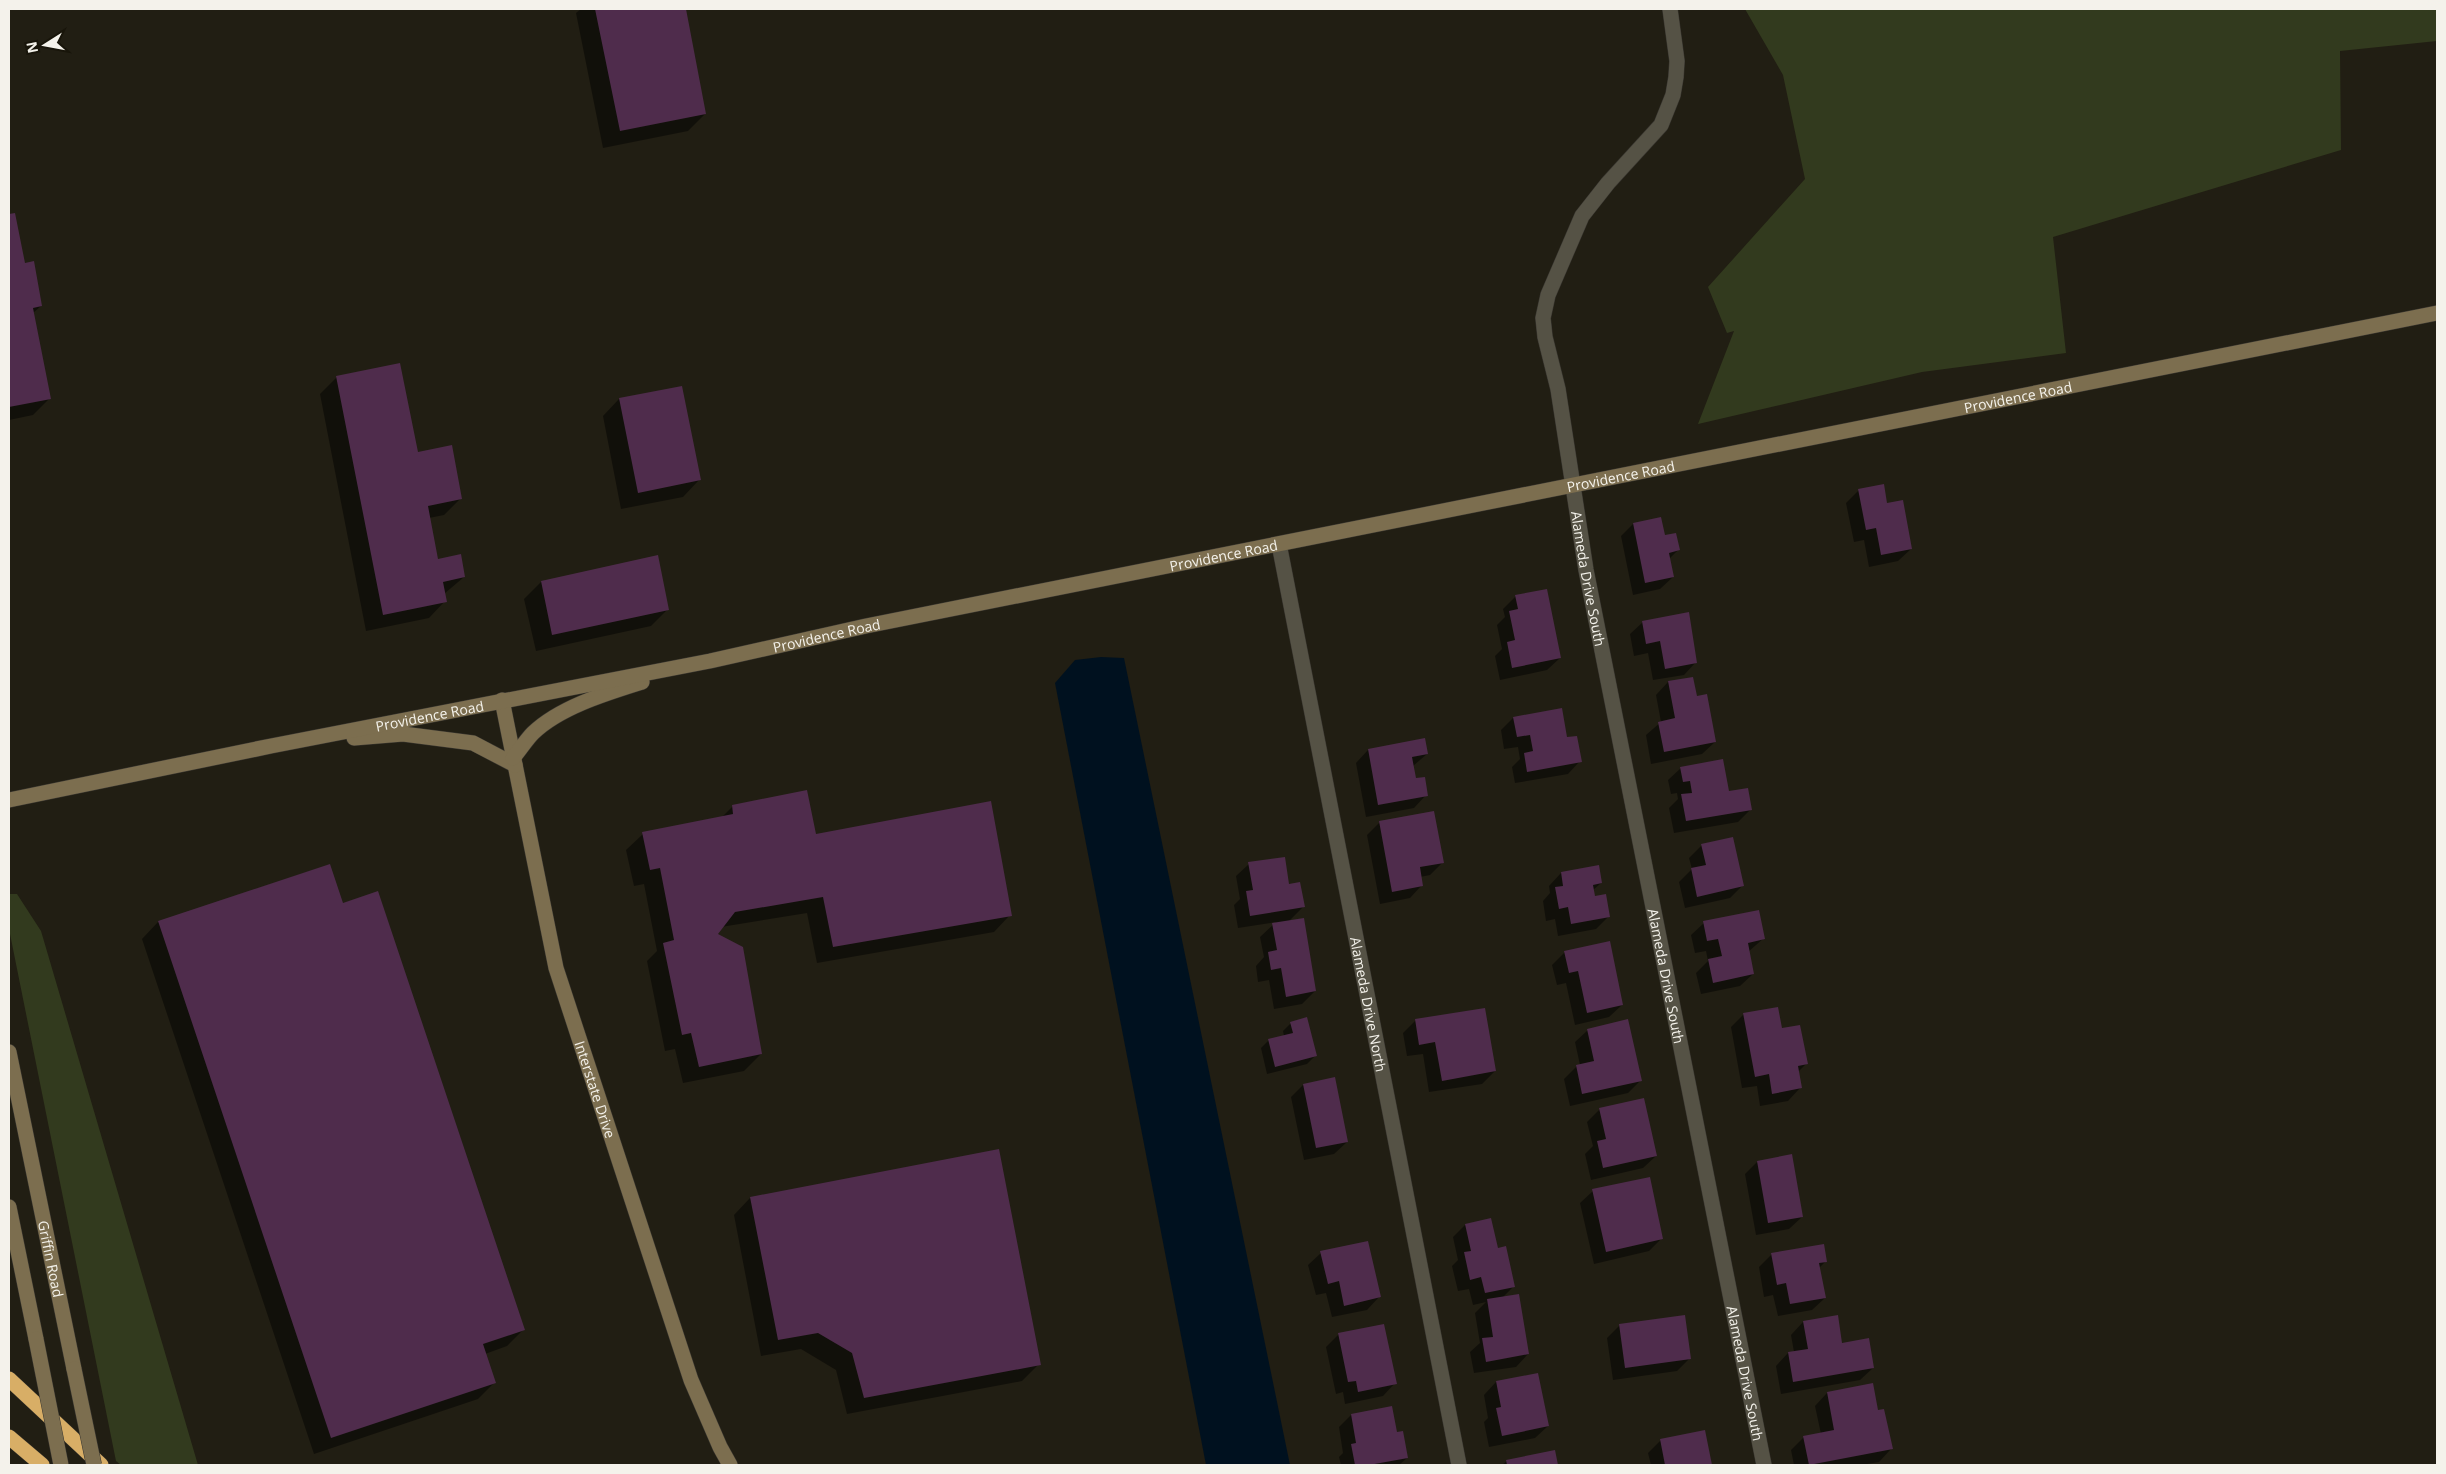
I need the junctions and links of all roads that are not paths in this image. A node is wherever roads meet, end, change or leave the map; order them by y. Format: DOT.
graph roads {
  1 [pos="1670,9"];
  2 [pos="2437,313"];
  3 [pos="1575,486"];
  4 [pos="1279,544"];
  5 [pos="710,661"];
  6 [pos="502,700"];
  7 [pos="290,742"];
  8 [pos="514,761"];
  9 [pos="9,800"];
  10 [pos="9,1052"];
  11 [pos="9,1207"];
  12 [pos="9,1378"];
  13 [pos="9,1437"];
  14 [pos="42,1465"];
  15 [pos="61,1465"];
  16 [pos="94,1465"];
  17 [pos="101,1465"];
  18 [pos="730,1465"];
  19 [pos="1459,1465"];
  20 [pos="1764,1465"];
  1 -- 3 [label="street, Alameda Drive South"];
  2 -- 3 [label="street, Providence Road"];
  3 -- 4 [label="street, Providence Road"];
  3 -- 20 [label="street, Alameda Drive South"];
  4 -- 5 [label="street, Providence Road"];
  4 -- 19 [label="street, Alameda Drive North"];
  5 -- 6 [label="street, Providence Road"];
  5 -- 8 [label="street"];
  6 -- 7 [label="street, Providence Road"];
  6 -- 8 [label="street, Interstate Drive"];
  7 -- 8 [label="street"];
  7 -- 9 [label="street, Providence Road"];
  8 -- 18 [label="street, Interstate Drive"];
  10 -- 16 [label="street, Griffin Road, bridge"];
  11 -- 15 [label="street, bridge"];
  12 -- 17 [label="highway"];
  13 -- 14 [label="highway"];
}
